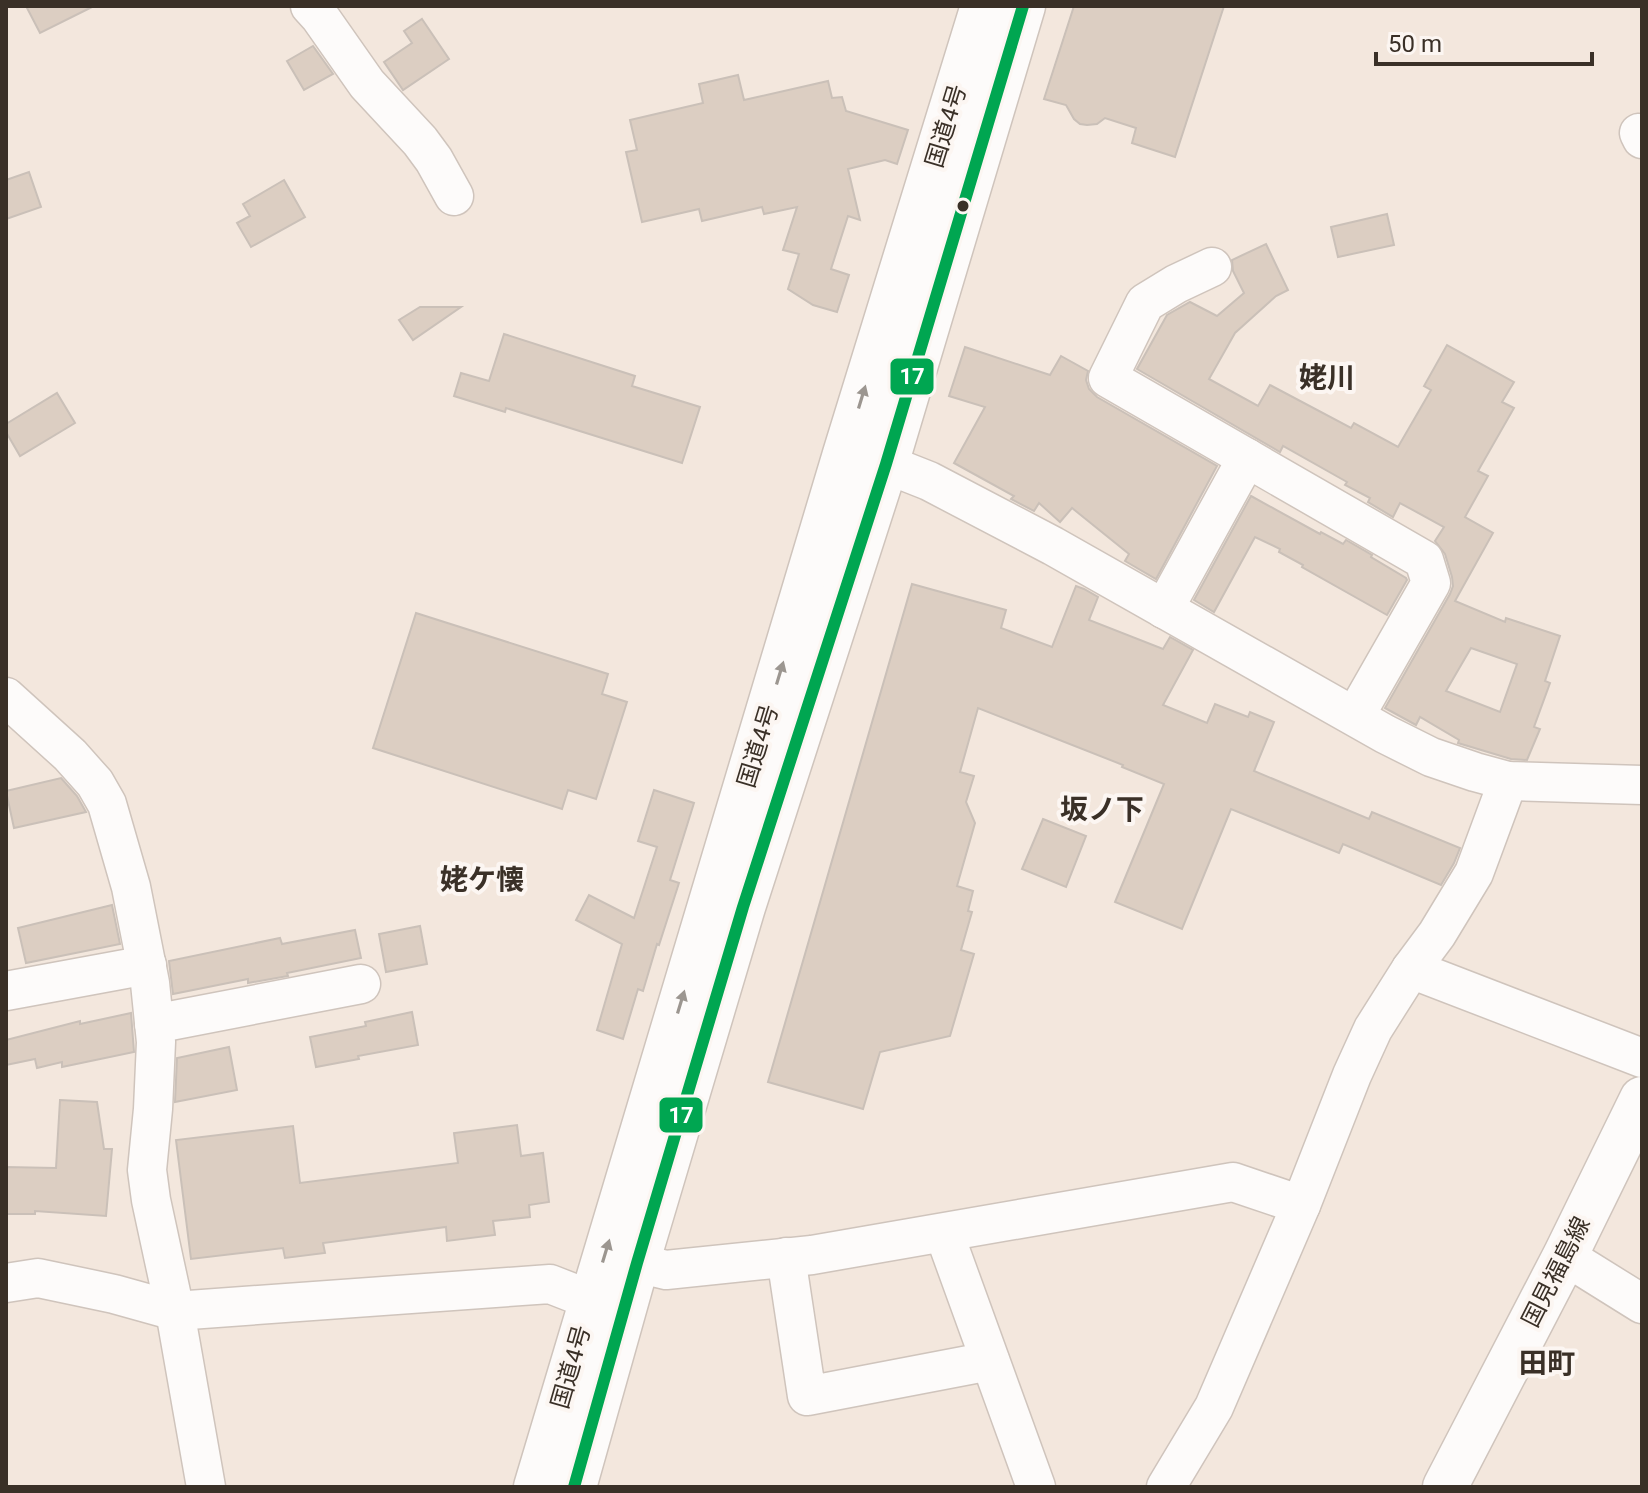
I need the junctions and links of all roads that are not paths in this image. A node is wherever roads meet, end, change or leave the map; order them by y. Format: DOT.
graph roads {
  1 [pos="310,6"];
  2 [pos="983,6"];
  3 [pos="1023,6"];
  4 [pos="454,196"];
  5 [pos="1212,267"];
  6 [pos="1247,458"];
  7 [pos="865,459"];
  8 [pos="1164,609"];
  9 [pos="6,697"];
  10 [pos="1355,716"];
  11 [pos="1508,781"];
  12 [pos="1642,785"];
  13 [pos="147,965"];
  14 [pos="1411,969"];
  15 [pos="361,984"];
  16 [pos="6,991"];
  17 [pos="154,1024"];
  18 [pos="1642,1058"];
  19 [pos="1642,1099"];
  20 [pos="1301,1205"];
  21 [pos="944,1233"];
  22 [pos="1565,1256"];
  23 [pos="786,1257"];
  24 [pos="637,1263"];
  25 [pos="6,1283"];
  26 [pos="591,1300"];
  27 [pos="1642,1304"];
  28 [pos="175,1311"];
  29 [pos="990,1361"];
  30 [pos="206,1487"];
  31 [pos="536,1487"];
  32 [pos="574,1487"];
  33 [pos="1036,1487"];
  34 [pos="1166,1487"];
  35 [pos="1445,1487"];
  1 -- 4 [label="street"];
  7 -- 2 [label="main road, 国道4号, one-way"];
  3 -- 7 [label="main road, 国道4号"];
  5 -- 6 [label="street"];
  6 -- 8 [label="street"];
  6 -- 10 [label="street"];
  7 -- 8 [label="street"];
  7 -- 24 [label="main road, 国道4号"];
  26 -- 7 [label="main road, 国道4号, one-way"];
  8 -- 10 [label="street"];
  9 -- 13 [label="street"];
  10 -- 11 [label="street"];
  11 -- 12 [label="street"];
  11 -- 14 [label="street"];
  13 -- 16 [label="street"];
  13 -- 17 [label="street"];
  14 -- 18 [label="street"];
  14 -- 20 [label="street"];
  15 -- 17 [label="street"];
  17 -- 28 [label="street"];
  19 -- 22 [label="main road, 国見福島線"];
  20 -- 21 [label="street"];
  20 -- 34 [label="street"];
  21 -- 23 [label="street"];
  21 -- 29 [label="street"];
  22 -- 27 [label="street"];
  22 -- 35 [label="main road, 国見福島線"];
  23 -- 24 [label="street"];
  23 -- 29 [label="street"];
  24 -- 32 [label="main road, 国道4号"];
  25 -- 28 [label="street"];
  26 -- 28 [label="street"];
  26 -- 31 [label="main road, 国道4号"];
  28 -- 30 [label="street"];
  29 -- 33 [label="street"];
}
